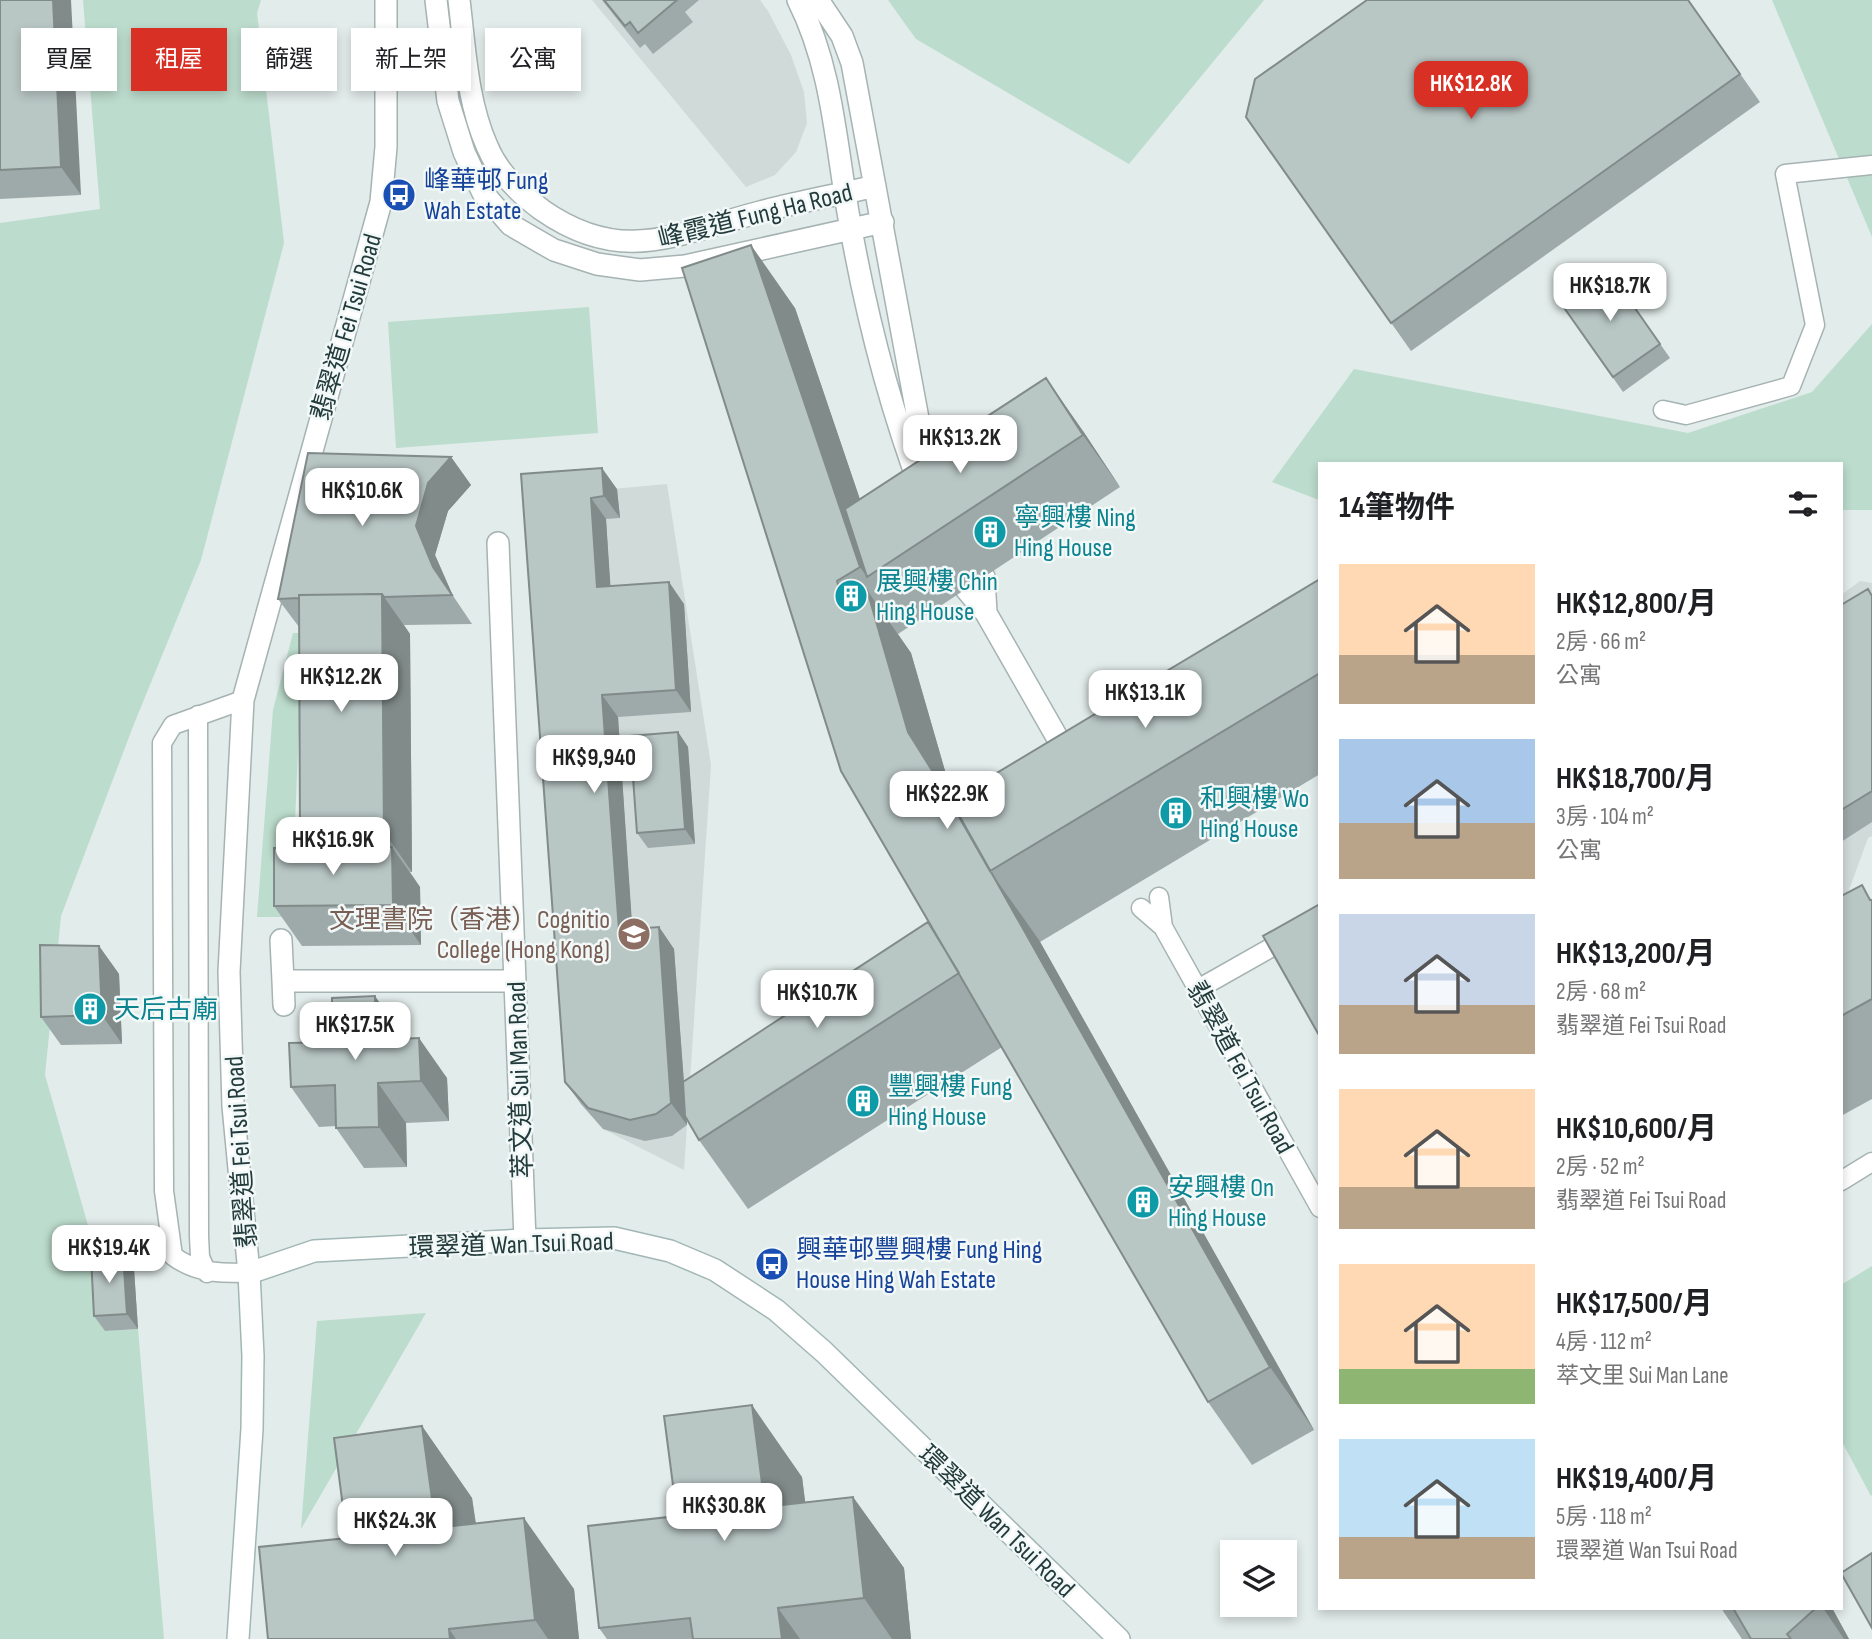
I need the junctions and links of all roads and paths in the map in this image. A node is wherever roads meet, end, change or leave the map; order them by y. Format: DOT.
graph roads {
  1 [pos="386,0"];
  2 [pos="436,0"];
  3 [pos="459,0"];
  4 [pos="798,0"];
  5 [pos="818,0"];
  6 [pos="1872,165"];
  7 [pos="875,186"];
  8 [pos="845,193"];
  9 [pos="883,222"];
  10 [pos="850,229"];
  11 [pos="1663,410"];
  12 [pos="943,496"];
  13 [pos="931,516"];
  14 [pos="498,543"];
  15 [pos="984,577"];
  16 [pos="966,589"];
  17 [pos="986,613"];
  18 [pos="243,701"];
  19 [pos="198,715"];
  20 [pos="1080,777"];
  21 [pos="1159,897"];
  22 [pos="1141,908"];
  23 [pos="1318,921"];
  24 [pos="1163,927"];
  25 [pos="281,940"];
  26 [pos="283,981"];
  27 [pos="515,981"];
  28 [pos="1198,989"];
  29 [pos="284,1005"];
  30 [pos="1872,1162"];
  31 [pos="1843,1180"];
  32 [pos="1318,1204"];
  33 [pos="525,1240"];
  34 [pos="207,1273"];
  35 [pos="249,1273"];
  36 [pos="238,1639"];
  37 [pos="1119,1639"];
  1 -- 18 [label="street, 翡翠道 Fei Tsui Road"];
  2 -- 10 [label="street, 峰霞道 Fung Ha Road"];
  3 -- 8 [label="street, 峰霞道 Fung Ha Road"];
  4 -- 8 [label="street"];
  5 -- 7 [label="street"];
  6 -- 11 [label="lane"];
  7 -- 8 [label="street, 峰霞道 Fung Ha Road"];
  7 -- 9 [label="street"];
  8 -- 10 [label="street"];
  9 -- 10 [label="street, 峰霞道 Fung Ha Road"];
  9 -- 12 [label="street"];
  10 -- 13 [label="street"];
  14 -- 27 [label="street, 萃文道 Sui Man Road"];
  15 -- 17 [label="street"];
  16 -- 17 [label="street"];
  17 -- 20 [label="street"];
  18 -- 19 [label="lane"];
  18 -- 35 [label="street, 翡翠道 Fei Tsui Road"];
  19 -- 34 [label="lane"];
  19 -- 34 [label="lane"];
  21 -- 24 [label="lane, 翡翠道 Fei Tsui Road"];
  22 -- 24 [label="lane, 翡翠道 Fei Tsui Road"];
  23 -- 28 [label="lane"];
  24 -- 28 [label="lane, 翡翠道 Fei Tsui Road"];
  25 -- 26 [label="street"];
  26 -- 27 [label="street"];
  26 -- 29 [label="street"];
  27 -- 33 [label="street, 萃文道 Sui Man Road"];
  28 -- 32 [label="lane, 翡翠道 Fei Tsui Road"];
  30 -- 31 [label="lane"];
  33 -- 35 [label="street, 環翠道 Wan Tsui Road"];
  33 -- 37 [label="street, 環翠道 Wan Tsui Road"];
  34 -- 35 [label="lane"];
  35 -- 36 [label="street"];
}
